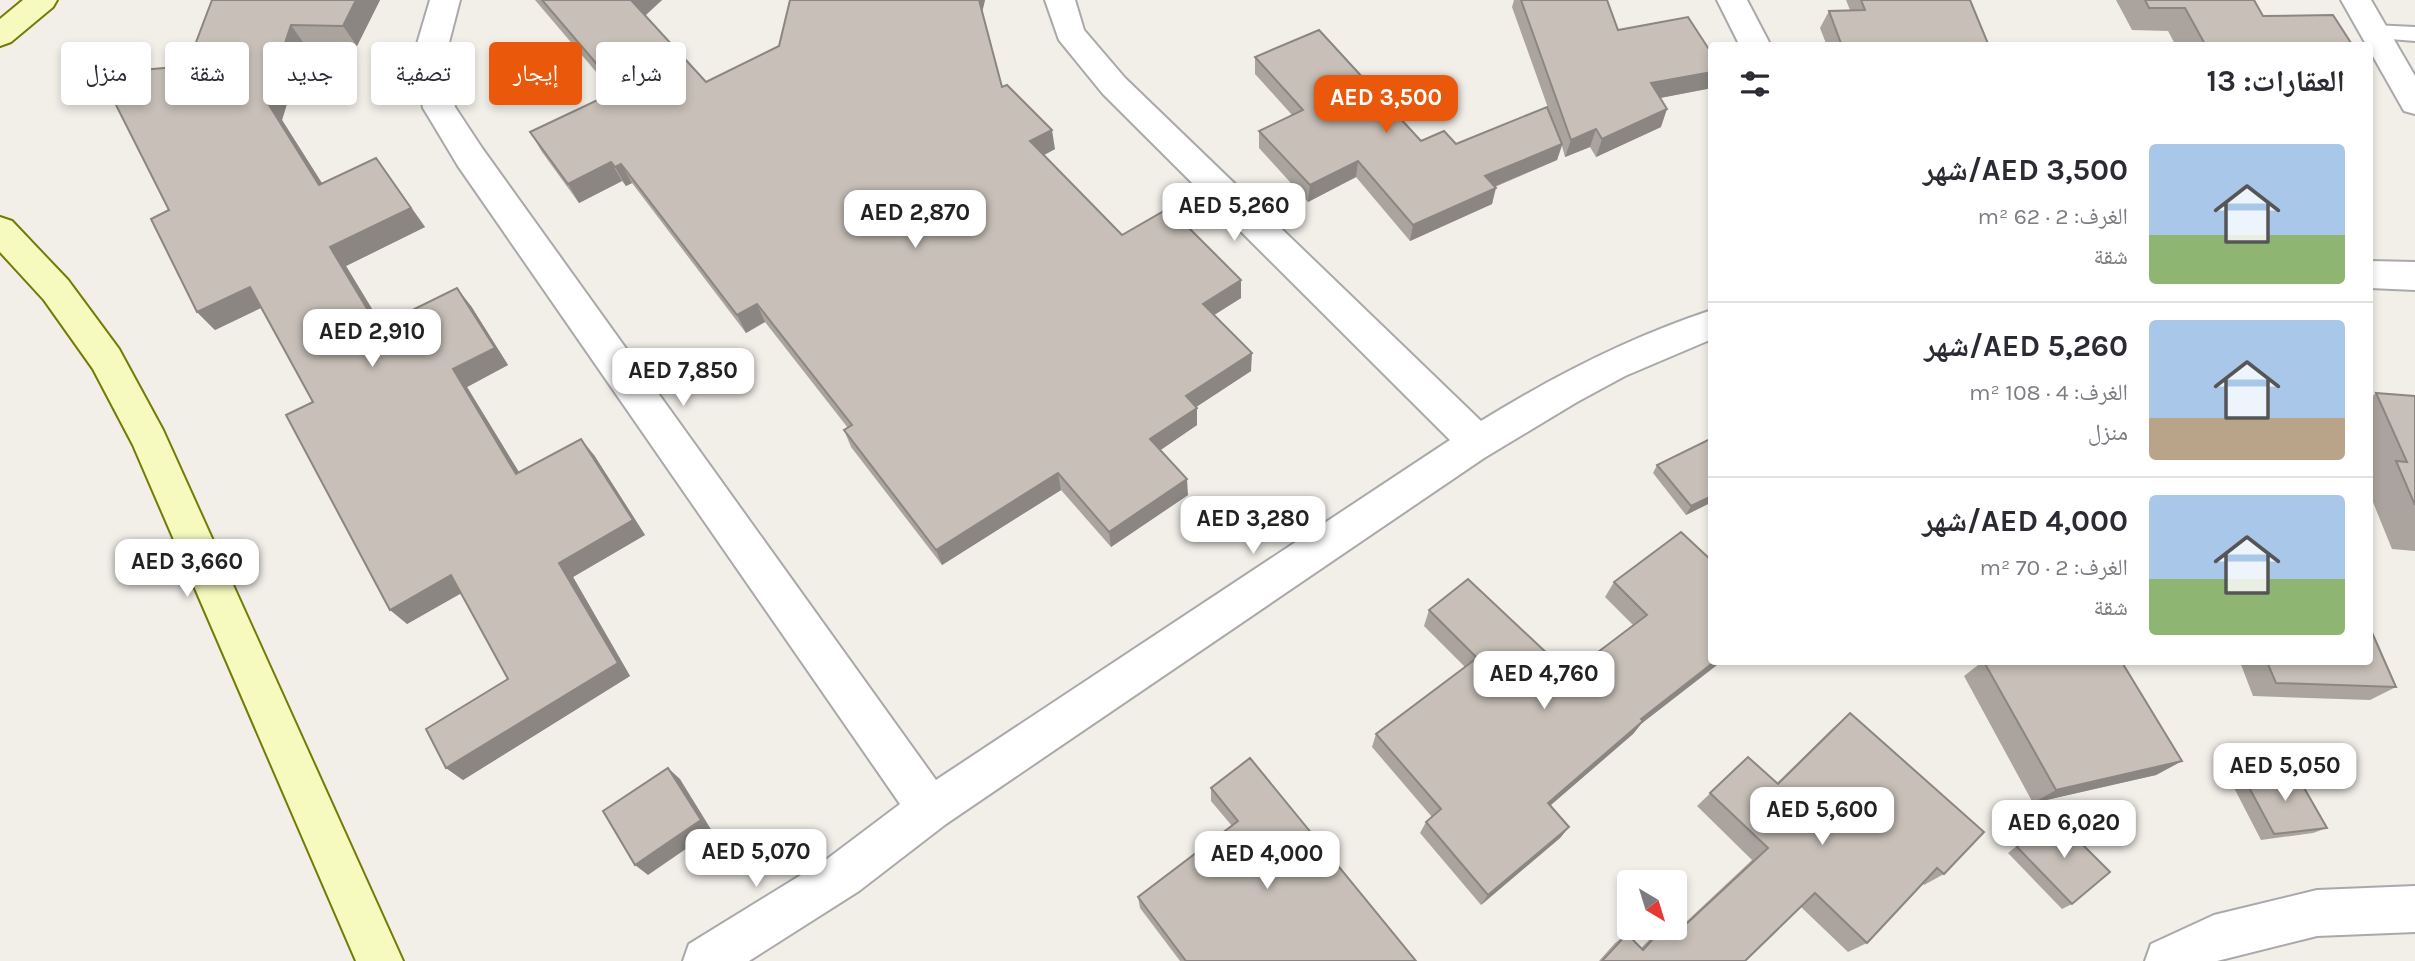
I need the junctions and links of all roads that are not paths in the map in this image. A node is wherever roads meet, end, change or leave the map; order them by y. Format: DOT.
graph roads {
  1 [pos="42,0"];
  2 [pos="444,0"];
  3 [pos="1060,0"];
  4 [pos="1732,0"];
  5 [pos="2356,0"];
  6 [pos="2372,32"];
  7 [pos="2415,34"];
  8 [pos="0,35"];
  9 [pos="1754,42"];
  10 [pos="2415,103"];
  11 [pos="0,230"];
  12 [pos="2373,275"];
  13 [pos="2415,276"];
  14 [pos="1708,325"];
  15 [pos="1477,442"];
  16 [pos="930,809"];
  17 [pos="843,875"];
  18 [pos="2415,909"];
  19 [pos="380,961"];
  20 [pos="706,961"];
  21 [pos="748,961"];
  22 [pos="2168,961"];
  1 -- 8 [label="street"];
  2 -- 16 [label="street"];
  3 -- 15 [label="street"];
  4 -- 9 [label="street"];
  5 -- 6 [label="street"];
  6 -- 7 [label="lane"];
  6 -- 10 [label="street"];
  11 -- 19 [label="street"];
  12 -- 13 [label="street"];
  14 -- 15 [label="street"];
  15 -- 16 [label="street"];
  16 -- 17 [label="street"];
  17 -- 20 [label="street"];
  17 -- 21 [label="street"];
  18 -- 22 [label="street"];
}
